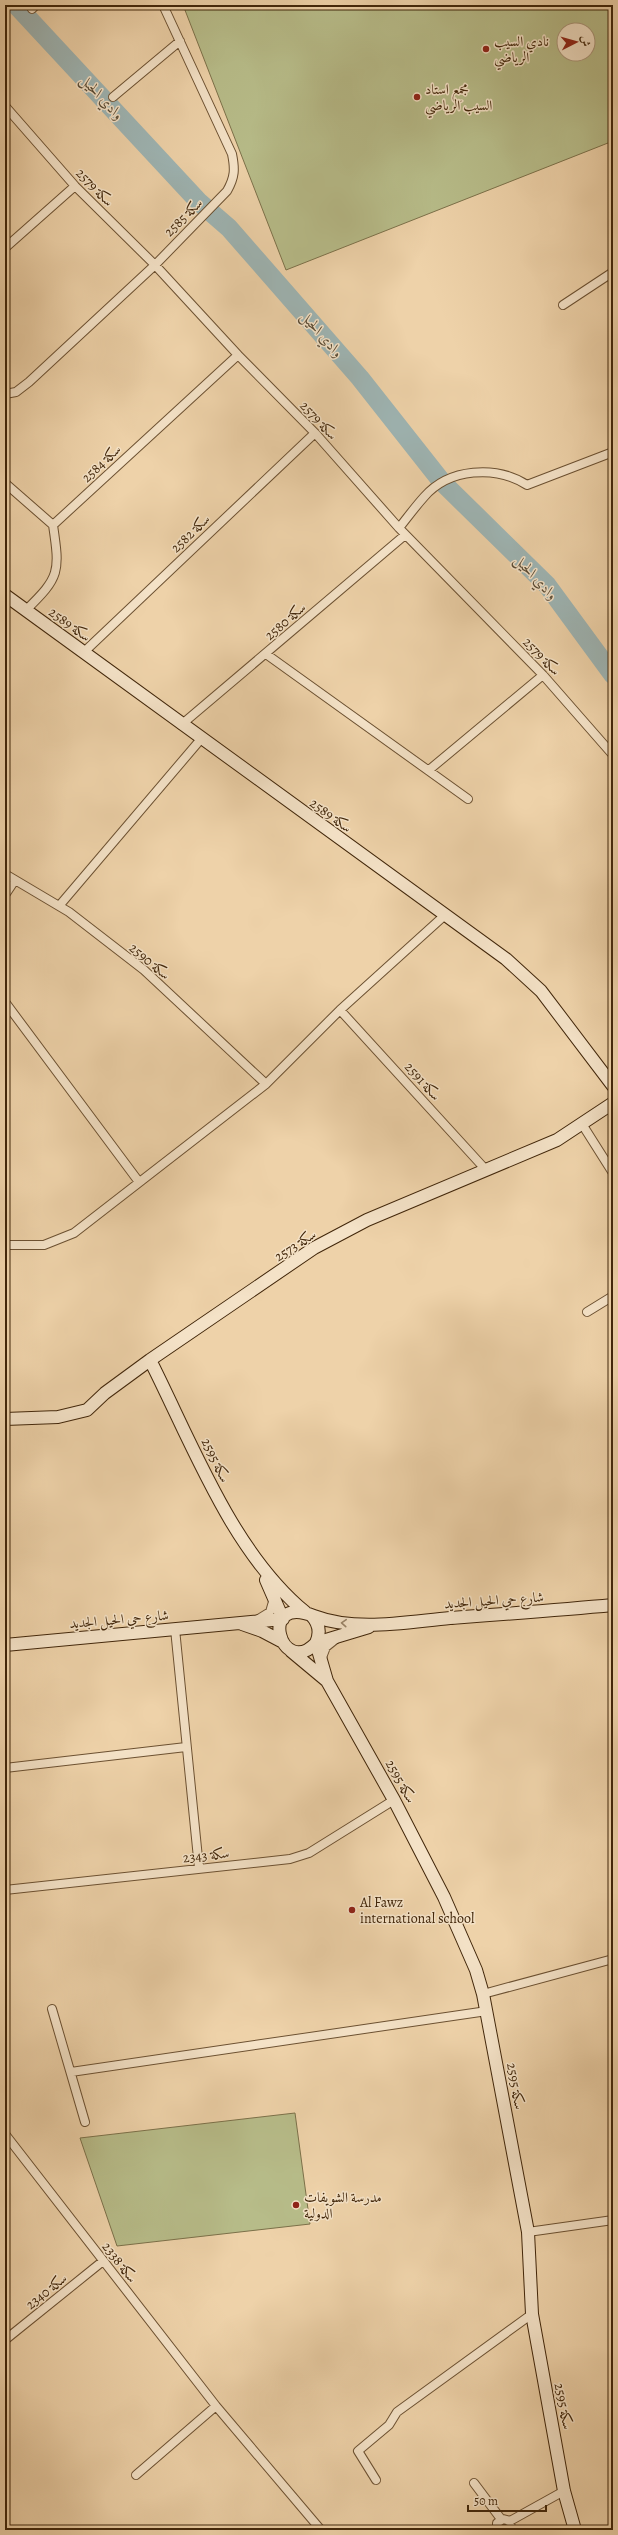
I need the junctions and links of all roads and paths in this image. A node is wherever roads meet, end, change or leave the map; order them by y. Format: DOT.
graph roads {
  1 [pos="163,5"];
  2 [pos="180,41"];
  3 [pos="113,98"];
  4 [pos="5,106"];
  5 [pos="75,186"];
  6 [pos="5,248"];
  7 [pos="155,265"];
  8 [pos="613,272"];
  9 [pos="563,305"];
  10 [pos="238,355"];
  11 [pos="5,394"];
  12 [pos="315,433"];
  13 [pos="613,452"];
  14 [pos="5,483"];
  15 [pos="53,525"];
  16 [pos="398,528"];
  17 [pos="405,535"];
  18 [pos="5,595"];
  19 [pos="26,610"];
  20 [pos="84,652"];
  21 [pos="266,654"];
  22 [pos="543,675"];
  23 [pos="180,725"];
  24 [pos="201,739"];
  25 [pos="613,755"];
  26 [pos="429,770"];
  27 [pos="468,799"];
  28 [pos="5,874"];
  29 [pos="15,880"];
  30 [pos="5,895"];
  31 [pos="59,906"];
  32 [pos="445,915"];
  33 [pos="5,1002"];
  34 [pos="340,1010"];
  35 [pos="266,1084"];
  36 [pos="613,1086"];
  37 [pos="613,1103"];
  38 [pos="582,1124"];
  39 [pos="486,1170"];
  40 [pos="613,1173"];
  41 [pos="139,1182"];
  42 [pos="5,1245"];
  43 [pos="613,1296"];
  44 [pos="587,1312"];
  45 [pos="150,1360"];
  46 [pos="5,1420"];
  47 [pos="262,1569"];
  48 [pos="274,1598"];
  49 [pos="613,1605"];
  50 [pos="308,1613"];
  51 [pos="283,1619"];
  52 [pos="257,1620"];
  53 [pos="237,1623"];
  54 [pos="378,1624"];
  55 [pos="175,1629"];
  56 [pos="338,1637"];
  57 [pos="281,1641"];
  58 [pos="316,1643"];
  59 [pos="5,1645"];
  60 [pos="290,1650"];
  61 [pos="321,1661"];
  62 [pos="327,1681"];
  63 [pos="186,1747"];
  64 [pos="5,1768"];
  65 [pos="394,1800"];
  66 [pos="199,1868"];
  67 [pos="5,1890"];
  68 [pos="613,1959"];
  69 [pos="483,1994"];
  70 [pos="52,2009"];
  71 [pos="487,2011"];
  72 [pos="70,2072"];
  73 [pos="85,2122"];
  74 [pos="5,2134"];
  75 [pos="613,2220"];
  76 [pos="528,2232"];
  77 [pos="103,2262"];
  78 [pos="532,2314"];
  79 [pos="5,2340"];
  80 [pos="216,2406"];
  81 [pos="136,2475"];
  82 [pos="376,2480"];
  83 [pos="474,2483"];
  84 [pos="564,2491"];
  85 [pos="501,2519"];
  86 [pos="510,2526"];
  87 [pos="321,2530"];
  88 [pos="497,2530"];
  89 [pos="575,2530"];
  1 -- 2 [label="street, سكة 2585"];
  2 -- 3 [label="street"];
  2 -- 7 [label="street, سكة 2585"];
  4 -- 5 [label="street, سكة 2579"];
  5 -- 6 [label="street"];
  5 -- 7 [label="street, سكة 2579"];
  7 -- 10 [label="street, سكة 2579"];
  7 -- 11 [label="street, سكة 2585"];
  8 -- 9 [label="street"];
  10 -- 12 [label="street, سكة 2579"];
  10 -- 15 [label="street, سكة 2584"];
  12 -- 16 [label="street, سكة 2579"];
  12 -- 20 [label="street, سكة 2582"];
  13 -- 16 [label="street"];
  14 -- 15 [label="street"];
  15 -- 19 [label="street"];
  16 -- 17 [label="street, سكة 2579"];
  17 -- 21 [label="street, سكة 2580"];
  17 -- 22 [label="street, سكة 2579"];
  18 -- 19 [label="street, سكة 2589"];
  19 -- 20 [label="street, سكة 2589"];
  20 -- 23 [label="street, سكة 2589"];
  21 -- 23 [label="street, سكة 2580"];
  21 -- 26 [label="street"];
  22 -- 25 [label="street, سكة 2579"];
  22 -- 26 [label="street"];
  23 -- 24 [label="street, سكة 2589"];
  24 -- 31 [label="street"];
  24 -- 32 [label="street, سكة 2589"];
  26 -- 27 [label="street"];
  28 -- 29 [label="street, سكة 2590"];
  29 -- 30 [label="street"];
  29 -- 31 [label="street, سكة 2590"];
  31 -- 35 [label="street, سكة 2590"];
  32 -- 34 [label="street"];
  32 -- 36 [label="street, سكة 2589"];
  33 -- 41 [label="street"];
  34 -- 35 [label="street"];
  34 -- 39 [label="street, سكة 2591"];
  35 -- 41 [label="street"];
  37 -- 38 [label="street, سكة 2573"];
  38 -- 39 [label="street, سكة 2573"];
  38 -- 40 [label="street"];
  39 -- 45 [label="street, سكة 2573"];
  41 -- 42 [label="street"];
  43 -- 44 [label="street"];
  45 -- 46 [label="street, سكة 2573"];
  45 -- 47 [label="street, سكة 2595"];
  47 -- 48 [label="street, سكة 2595"];
  47 -- 50 [label="street, سكة 2595"];
  48 -- 51 [label="street, سكة 2595"];
  48 -- 52 [label="street"];
  49 -- 54 [label="street, شارع حي الحيل الجديد"];
  50 -- 51 [label="street"];
  54 -- 50 [label="street, شارع حي الحيل الجديد, one-way"];
  50 -- 58 [label="street"];
  51 -- 52 [label="street, شارع حي الحيل الجديد"];
  51 -- 57 [label="street"];
  52 -- 53 [label="street, شارع حي الحيل الجديد"];
  53 -- 55 [label="street, شارع حي الحيل الجديد"];
  53 -- 57 [label="street, شارع حي الحيل الجديد"];
  54 -- 56 [label="street, شارع حي الحيل الجديد"];
  55 -- 59 [label="street, شارع حي الحيل الجديد"];
  55 -- 63 [label="street"];
  56 -- 58 [label="street, شارع حي الحيل الجديد"];
  56 -- 61 [label="street"];
  57 -- 60 [label="street"];
  58 -- 60 [label="street"];
  58 -- 61 [label="street, سكة 2595"];
  60 -- 62 [label="street, سكة 2595"];
  61 -- 62 [label="street, سكة 2595"];
  62 -- 65 [label="street, سكة 2595"];
  63 -- 64 [label="street"];
  63 -- 66 [label="street"];
  65 -- 66 [label="street, سكة 2343"];
  65 -- 69 [label="street, سكة 2595"];
  66 -- 67 [label="street, سكة 2343"];
  68 -- 69 [label="street"];
  69 -- 71 [label="street, سكة 2595"];
  70 -- 72 [label="street"];
  71 -- 72 [label="street"];
  71 -- 76 [label="street, سكة 2595"];
  72 -- 73 [label="street"];
  74 -- 77 [label="street, سكة 2338"];
  75 -- 76 [label="street"];
  76 -- 78 [label="street, سكة 2595"];
  77 -- 79 [label="street, سكة 2340"];
  77 -- 80 [label="street, سكة 2338"];
  78 -- 82 [label="street"];
  78 -- 84 [label="street, سكة 2595"];
  80 -- 81 [label="street"];
  80 -- 87 [label="street, سكة 2338"];
  83 -- 85 [label="street"];
  84 -- 86 [label="street"];
  84 -- 89 [label="street, سكة 2595"];
  85 -- 86 [label="street"];
  85 -- 88 [label="street"];
}
